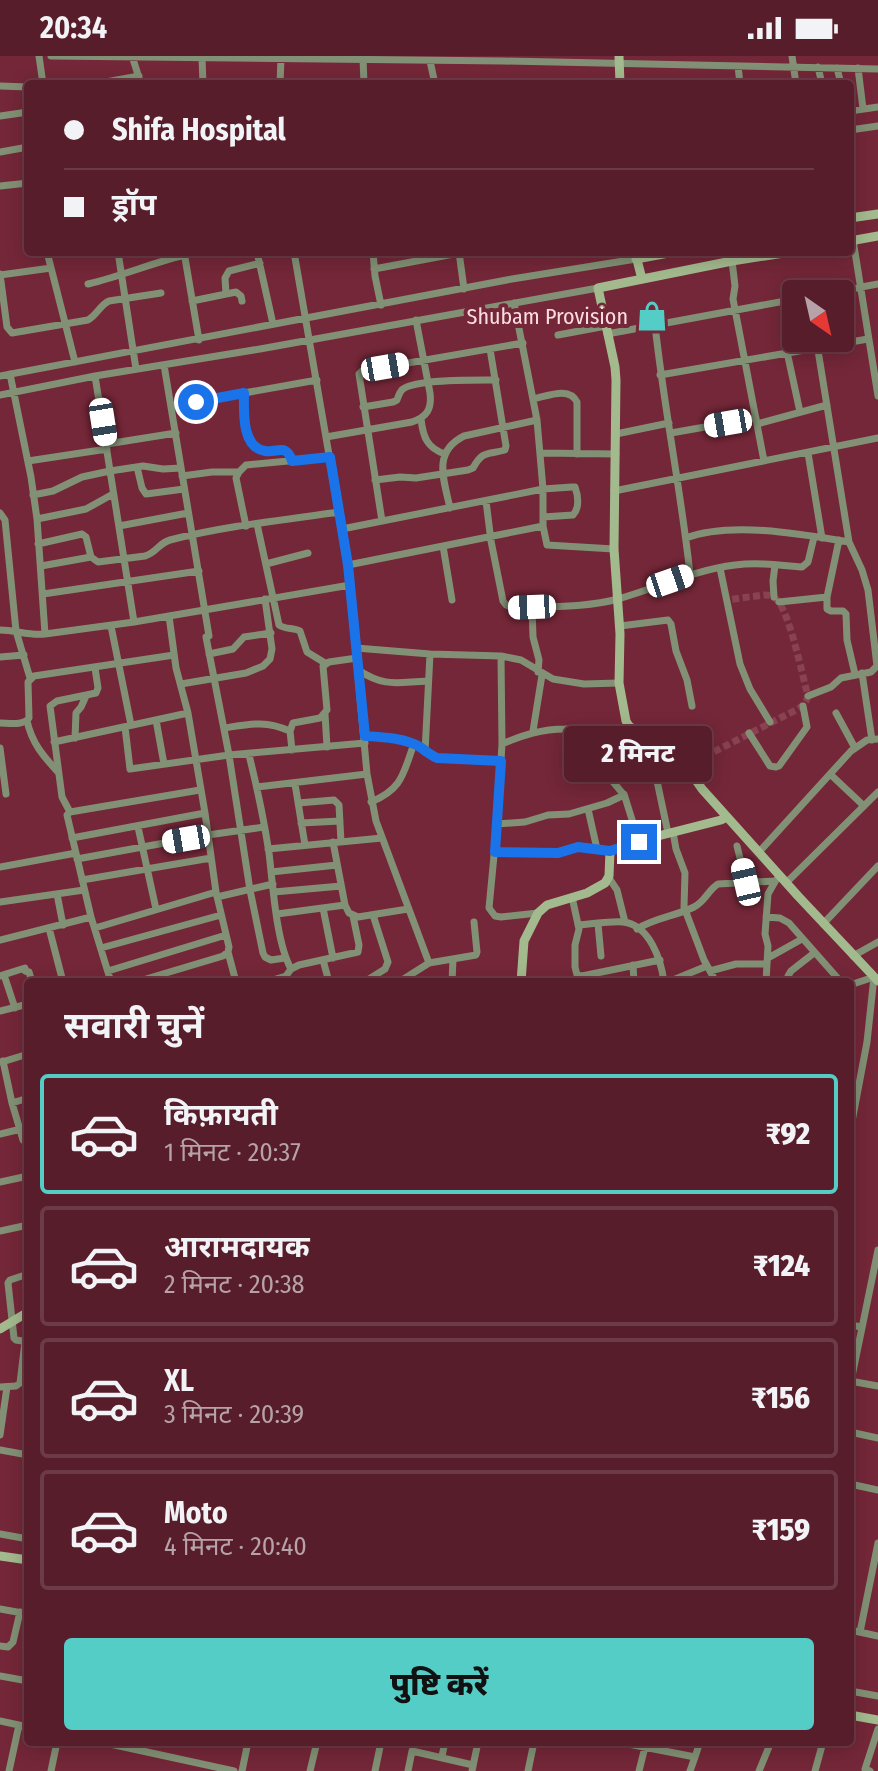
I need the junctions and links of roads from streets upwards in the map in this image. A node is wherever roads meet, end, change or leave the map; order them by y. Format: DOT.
graph roads {
  1 [pos="39,56"];
  2 [pos="51,56"];
  3 [pos="132,56"];
  4 [pos="792,56"];
  5 [pos="202,58"];
  6 [pos="281,58"];
  7 [pos="363,58"];
  8 [pos="619,60"];
  9 [pos="669,60"];
  10 [pos="430,61"];
  11 [pos="738,66"];
  12 [pos="793,67"];
  13 [pos="818,67"];
  14 [pos="837,68"];
  15 [pos="858,68"];
  16 [pos="878,69"];
  17 [pos="42,80"];
  18 [pos="140,80"];
  19 [pos="203,80"];
  20 [pos="280,80"];
  21 [pos="364,80"];
  22 [pos="434,80"];
  23 [pos="620,80"];
  24 [pos="740,80"];
  25 [pos="795,80"];
  26 [pos="821,80"];
  27 [pos="840,80"];
  28 [pos="0,86"];
  29 [pos="24,87"];
  30 [pos="878,107"];
  31 [pos="863,109"];
  32 [pos="854,110"];
  33 [pos="24,113"];
  34 [pos="0,116"];
  35 [pos="878,126"];
  36 [pos="854,129"];
  37 [pos="24,148"];
  38 [pos="0,152"];
  39 [pos="24,183"];
  40 [pos="0,186"];
  41 [pos="878,214"];
  42 [pos="854,218"];
  43 [pos="878,236"];
  44 [pos="854,240"];
  45 [pos="48,256"];
  46 [pos="119,256"];
  47 [pos="175,256"];
  48 [pos="184,256"];
  49 [pos="258,256"];
  50 [pos="295,256"];
  51 [pos="373,256"];
  52 [pos="443,256"];
  53 [pos="459,256"];
  54 [pos="636,256"];
  55 [pos="764,256"];
  56 [pos="854,256"];
  57 [pos="732,261"];
  58 [pos="260,263"];
  59 [pos="51,268"];
  60 [pos="374,269"];
  61 [pos="0,274"];
  62 [pos="122,276"];
  63 [pos="642,279"];
  64 [pos="88,284"];
  65 [pos="878,284"];
  66 [pos="860,287"];
  67 [pos="598,288"];
  68 [pos="854,288"];
  69 [pos="464,289"];
  70 [pos="161,293"];
  71 [pos="226,294"];
  72 [pos="125,299"];
  73 [pos="192,301"];
  74 [pos="242,301"];
  75 [pos="782,302"];
  76 [pos="514,303"];
  77 [pos="381,305"];
  78 [pos="735,310"];
  79 [pos="306,318"];
  80 [pos="416,320"];
  81 [pos="66,322"];
  82 [pos="273,324"];
  83 [pos="655,325"];
  84 [pos="606,330"];
  85 [pos="558,335"];
  86 [pos="868,339"];
  87 [pos="199,340"];
  88 [pos="310,340"];
  89 [pos="854,342"];
  90 [pos="523,343"];
  91 [pos="490,349"];
  92 [pos="134,352"];
  93 [pos="787,352"];
  94 [pos="819,352"];
  95 [pos="745,360"];
  96 [pos="424,361"];
  97 [pos="75,362"];
  98 [pos="164,365"];
  99 [pos="136,369"];
  100 [pos="10,374"];
  101 [pos="660,375"];
  102 [pos="0,376"];
  103 [pos="95,376"];
  104 [pos="317,380"];
  105 [pos="496,380"];
  106 [pos="428,382"];
  107 [pos="13,392"];
  108 [pos="244,393"];
  109 [pos="0,395"];
  110 [pos="878,396"];
  111 [pos="533,399"];
  112 [pos="827,405"];
  113 [pos="171,406"];
  114 [pos="363,407"];
  115 [pos="800,412"];
  116 [pos="421,419"];
  117 [pos="537,420"];
  118 [pos="757,421"];
  119 [pos="669,423"];
  120 [pos="504,427"];
  121 [pos="367,431"];
  122 [pos="176,433"];
  123 [pos="671,433"];
  124 [pos="616,434"];
  125 [pos="326,437"];
  126 [pos="878,438"];
  127 [pos="107,447"];
  128 [pos="834,448"];
  129 [pos="541,453"];
  130 [pos="808,453"];
  131 [pos="445,454"];
  132 [pos="577,454"];
  133 [pos="616,454"];
  134 [pos="330,457"];
  135 [pos="28,461"];
  136 [pos="292,461"];
  137 [pos="764,461"];
  138 [pos="137,467"];
  139 [pos="110,471"];
  140 [pos="182,472"];
  141 [pos="239,472"];
  142 [pos="443,475"];
  143 [pos="678,479"];
  144 [pos="375,480"];
  145 [pos="184,489"];
  146 [pos="543,489"];
  147 [pos="614,491"];
  148 [pos="113,494"];
  149 [pos="33,495"];
  150 [pos="486,501"];
  151 [pos="450,508"];
  152 [pos="339,512"];
  153 [pos="0,513"];
  154 [pos="188,513"];
  155 [pos="37,519"];
  156 [pos="382,521"];
  157 [pos="543,522"];
  158 [pos="257,524"];
  159 [pos="119,526"];
  160 [pos="246,526"];
  161 [pos="342,529"];
  162 [pos="192,535"];
  163 [pos="491,536"];
  164 [pos="818,537"];
  165 [pos="686,538"];
  166 [pos="839,540"];
  167 [pos="849,542"];
  168 [pos="38,544"];
  169 [pos="443,546"];
  170 [pos="614,549"];
  171 [pos="308,553"];
  172 [pos="91,557"];
  173 [pos="124,559"];
  174 [pos="266,564"];
  175 [pos="348,565"];
  176 [pos="775,565"];
  177 [pos="41,566"];
  178 [pos="720,568"];
  179 [pos="199,571"];
  180 [pos="690,574"];
  181 [pos="128,582"];
  182 [pos="350,585"];
  183 [pos="43,594"];
  184 [pos="827,597"];
  185 [pos="269,598"];
  186 [pos="618,599"];
  187 [pos="452,600"];
  188 [pos="532,607"];
  189 [pos="206,610"];
  190 [pos="169,616"];
  191 [pos="134,622"];
  192 [pos="111,626"];
  193 [pos="620,626"];
  194 [pos="0,630"];
  195 [pos="16,631"];
  196 [pos="271,633"];
  197 [pos="45,634"];
  198 [pos="356,648"];
  199 [pos="209,654"];
  200 [pos="430,654"];
  201 [pos="24,655"];
  202 [pos="174,655"];
  203 [pos="501,656"];
  204 [pos="0,657"];
  205 [pos="357,658"];
  206 [pos="325,663"];
  207 [pos="118,664"];
  208 [pos="95,668"];
  209 [pos="358,670"];
  210 [pos="540,673"];
  211 [pos="858,674"];
  212 [pos="30,678"];
  213 [pos="214,678"];
  214 [pos="428,681"];
  215 [pos="619,683"];
  216 [pos="181,684"];
  217 [pos="86,696"];
  218 [pos="808,696"];
  219 [pos="692,706"];
  220 [pos="803,706"];
  221 [pos="188,713"];
  222 [pos="836,713"];
  223 [pos="325,714"];
  224 [pos="156,720"];
  225 [pos="27,721"];
  226 [pos="770,722"];
  227 [pos="0,723"];
  228 [pos="128,726"];
  229 [pos="626,727"];
  230 [pos="224,728"];
  231 [pos="596,730"];
  232 [pos="290,731"];
  233 [pos="533,731"];
  234 [pos="749,733"];
  235 [pos="75,738"];
  236 [pos="875,739"];
  237 [pos="365,740"];
  238 [pos="54,742"];
  239 [pos="414,744"];
  240 [pos="502,744"];
  241 [pos="327,747"];
  242 [pos="0,748"];
  243 [pos="855,748"];
  244 [pos="292,750"];
  245 [pos="425,752"];
  246 [pos="229,755"];
  247 [pos="249,755"];
  248 [pos="196,759"];
  249 [pos="501,761"];
  250 [pos="164,764"];
  251 [pos="686,766"];
  252 [pos="614,768"];
  253 [pos="585,771"];
  254 [pos="58,772"];
  255 [pos="367,774"];
  256 [pos="830,774"];
  257 [pos="573,779"];
  258 [pos="618,781"];
  259 [pos="295,784"];
  260 [pos="257,787"];
  261 [pos="200,790"];
  262 [pos="878,792"];
  263 [pos="6,794"];
  264 [pos="624,795"];
  265 [pos="371,802"];
  266 [pos="298,803"];
  267 [pos="864,806"];
  268 [pos="588,809"];
  269 [pos="70,812"];
  270 [pos="205,813"];
  271 [pos="727,817"];
  272 [pos="340,821"];
  273 [pos="301,823"];
  274 [pos="497,824"];
  275 [pos="138,827"];
  276 [pos="264,827"];
  277 [pos="242,831"];
  278 [pos="670,832"];
  279 [pos="208,835"];
  280 [pos="72,838"];
  281 [pos="382,838"];
  282 [pos="337,842"];
  283 [pos="639,842"];
  284 [pos="305,845"];
  285 [pos="737,846"];
  286 [pos="142,847"];
  287 [pos="268,849"];
  288 [pos="597,849"];
  289 [pos="610,851"];
  290 [pos="495,852"];
  291 [pos="759,852"];
  292 [pos="76,856"];
  293 [pos="211,858"];
  294 [pos="337,865"];
  295 [pos="878,866"];
  296 [pos="0,867"];
  297 [pos="147,868"];
  298 [pos="271,872"];
  299 [pos="609,878"];
  300 [pos="82,880"];
  301 [pos="780,880"];
  302 [pos="746,882"];
  303 [pos="341,886"];
  304 [pos="274,888"];
  305 [pos="84,890"];
  306 [pos="250,890"];
  307 [pos="57,894"];
  308 [pos="216,894"];
  309 [pos="572,897"];
  310 [pos="0,902"];
  311 [pos="345,905"];
  312 [pos="323,908"];
  313 [pos="156,909"];
  314 [pos="408,909"];
  315 [pos="685,911"];
  316 [pos="538,913"];
  317 [pos="277,914"];
  318 [pos="221,915"];
  319 [pos="373,915"];
  320 [pos="353,916"];
  321 [pos="91,917"];
  322 [pos="766,917"];
  323 [pos="474,922"];
  324 [pos="625,922"];
  325 [pos="598,924"];
  326 [pos="823,924"];
  327 [pos="63,925"];
  328 [pos="578,925"];
  329 [pos="49,928"];
  330 [pos="95,928"];
  331 [pos="637,929"];
  332 [pos="226,935"];
  333 [pos="802,939"];
  334 [pos="0,940"];
  335 [pos="878,942"];
  336 [pos="101,948"];
  337 [pos="228,952"];
  338 [pos="814,953"];
  339 [pos="601,956"];
  340 [pos="853,956"];
  341 [pos="285,958"];
  342 [pos="333,958"];
  343 [pos="453,959"];
  344 [pos="323,960"];
  345 [pos="660,960"];
  346 [pos="767,961"];
  347 [pos="429,963"];
  348 [pos="633,965"];
  349 [pos="709,969"];
  350 [pos="108,971"];
  351 [pos="2,976"];
  352 [pos="288,976"];
  353 [pos="31,978"];
  354 [pos="62,978"];
  355 [pos="110,978"];
  356 [pos="149,978"];
  357 [pos="235,978"];
  358 [pos="328,978"];
  359 [pos="371,978"];
  360 [pos="405,978"];
  361 [pos="452,978"];
  362 [pos="521,978"];
  363 [pos="589,978"];
  364 [pos="634,978"];
  365 [pos="665,978"];
  366 [pos="679,978"];
  367 [pos="714,978"];
  368 [pos="766,978"];
  369 [pos="790,978"];
  370 [pos="837,978"];
  371 [pos="876,979"];
  372 [pos="854,984"];
  373 [pos="24,1005"];
  374 [pos="15,1008"];
  375 [pos="0,1011"];
  376 [pos="24,1055"];
  377 [pos="2,1062"];
  378 [pos="24,1099"];
  379 [pos="12,1103"];
  380 [pos="854,1104"];
  381 [pos="21,1129"];
  382 [pos="0,1134"];
  383 [pos="24,1141"];
  384 [pos="24,1177"];
  385 [pos="0,1182"];
  386 [pos="24,1226"];
  387 [pos="0,1231"];
  388 [pos="878,1250"];
  389 [pos="24,1276"];
  390 [pos="24,1315"];
  391 [pos="11,1323"];
  392 [pos="854,1326"];
  393 [pos="862,1327"];
  394 [pos="0,1329"];
  395 [pos="24,1341"];
  396 [pos="24,1360"];
  397 [pos="854,1364"];
  398 [pos="854,1383"];
  399 [pos="878,1386"];
  400 [pos="4,1387"];
  401 [pos="854,1433"];
  402 [pos="0,1435"];
  403 [pos="878,1438"];
  404 [pos="0,1450"];
  405 [pos="24,1454"];
  406 [pos="854,1485"];
  407 [pos="878,1490"];
  408 [pos="0,1534"];
  409 [pos="24,1538"];
  410 [pos="878,1545"];
  411 [pos="0,1556"];
  412 [pos="24,1559"];
  413 [pos="867,1596"];
  414 [pos="878,1598"];
  415 [pos="0,1609"];
  416 [pos="24,1613"];
  417 [pos="854,1631"];
  418 [pos="860,1632"];
  419 [pos="878,1636"];
  420 [pos="0,1646"];
  421 [pos="0,1676"];
  422 [pos="24,1680"];
  423 [pos="854,1692"];
  424 [pos="878,1696"];
  425 [pos="854,1716"];
  426 [pos="878,1720"];
  427 [pos="0,1721"];
  428 [pos="24,1726"];
  429 [pos="878,1729"];
  430 [pos="56,1746"];
  431 [pos="119,1746"];
  432 [pos="247,1746"];
  433 [pos="316,1746"];
  434 [pos="380,1746"];
  435 [pos="444,1746"];
  436 [pos="477,1746"];
  437 [pos="533,1746"];
  438 [pos="640,1746"];
  439 [pos="699,1746"];
  440 [pos="769,1746"];
  441 [pos="822,1746"];
  442 [pos="413,1747"];
  443 [pos="645,1747"];
  444 [pos="442,1756"];
  445 [pos="695,1757"];
  446 [pos="473,1768"];
  447 [pos="9,1771"];
  448 [pos="51,1771"];
  449 [pos="234,1771"];
  450 [pos="242,1771"];
  451 [pos="310,1771"];
  452 [pos="375,1771"];
  453 [pos="408,1771"];
  454 [pos="528,1771"];
  455 [pos="639,1771"];
  456 [pos="690,1771"];
  457 [pos="759,1771"];
  458 [pos="815,1771"];
  459 [pos="870,1771"];
  1 -- 17 [label="street"];
  2 -- 3 [label="street"];
  3 -- 5 [label="street"];
  3 -- 18 [label="street"];
  4 -- 12 [label="street"];
  5 -- 6 [label="street"];
  5 -- 19 [label="street"];
  6 -- 7 [label="street"];
  6 -- 20 [label="street"];
  7 -- 10 [label="street"];
  7 -- 21 [label="street"];
  8 -- 9 [label="street"];
  8 -- 10 [label="street"];
  8 -- 23 [label="street"];
  9 -- 11 [label="street"];
  10 -- 22 [label="street"];
  11 -- 12 [label="street"];
  11 -- 24 [label="street"];
  12 -- 13 [label="street"];
  12 -- 25 [label="street"];
  13 -- 14 [label="street"];
  13 -- 26 [label="street"];
  14 -- 15 [label="street"];
  14 -- 27 [label="street"];
  15 -- 16 [label="street"];
  15 -- 31 [label="street"];
  28 -- 29 [label="street"];
  30 -- 31 [label="street"];
  31 -- 32 [label="street"];
  33 -- 34 [label="street"];
  35 -- 36 [label="street"];
  37 -- 38 [label="street"];
  39 -- 40 [label="street"];
  41 -- 42 [label="street"];
  43 -- 44 [label="street"];
  45 -- 59 [label="street"];
  46 -- 62 [label="street"];
  47 -- 62 [label="street"];
  48 -- 73 [label="street"];
  49 -- 58 [label="street"];
  50 -- 79 [label="street"];
  51 -- 60 [label="street"];
  52 -- 60 [label="street"];
  53 -- 69 [label="street"];
  54 -- 63 [label="street"];
  54 -- 69 [label="street"];
  55 -- 57 [label="street"];
  56 -- 66 [label="street"];
  57 -- 63 [label="street"];
  57 -- 78 [label="street"];
  58 -- 71 [label="street"];
  58 -- 82 [label="street"];
  59 -- 61 [label="street"];
  59 -- 81 [label="street"];
  60 -- 77 [label="street"];
  61 -- 81 [label="street"];
  62 -- 64 [label="street"];
  62 -- 72 [label="street"];
  63 -- 67 [label="street"];
  65 -- 66 [label="street"];
  66 -- 68 [label="street"];
  66 -- 86 [label="street"];
  67 -- 76 [label="street"];
  67 -- 84 [label="street"];
  69 -- 77 [label="street"];
  70 -- 72 [label="street"];
  71 -- 73 [label="street"];
  71 -- 74 [label="street"];
  72 -- 81 [label="street"];
  72 -- 92 [label="street"];
  73 -- 87 [label="street"];
  75 -- 78 [label="street"];
  76 -- 80 [label="street"];
  76 -- 90 [label="street"];
  77 -- 79 [label="street"];
  78 -- 83 [label="street"];
  78 -- 95 [label="street"];
  79 -- 82 [label="street"];
  79 -- 88 [label="street"];
  80 -- 88 [label="street"];
  80 -- 96 [label="street"];
  81 -- 97 [label="street"];
  82 -- 87 [label="street"];
  83 -- 84 [label="street"];
  83 -- 101 [label="street"];
  84 -- 85 [label="street"];
  84 -- 124 [label="street"];
  86 -- 89 [label="street"];
  86 -- 110 [label="street"];
  87 -- 92 [label="street"];
  88 -- 98 [label="street"];
  88 -- 104 [label="street"];
  90 -- 91 [label="street"];
  90 -- 111 [label="street"];
  91 -- 96 [label="street"];
  91 -- 105 [label="street"];
  92 -- 97 [label="street"];
  92 -- 99 [label="street"];
  93 -- 95 [label="street"];
  93 -- 115 [label="street"];
  94 -- 112 [label="street"];
  95 -- 101 [label="street"];
  95 -- 118 [label="street"];
  96 -- 106 [label="street"];
  96 -- 114 [label="street"];
  97 -- 100 [label="street"];
  98 -- 99 [label="street"];
  98 -- 113 [label="street"];
  99 -- 103 [label="street"];
  100 -- 102 [label="street"];
  100 -- 107 [label="street"];
  101 -- 119 [label="street"];
  103 -- 107 [label="street"];
  103 -- 127 [label="street"];
  104 -- 108 [label="street"];
  104 -- 125 [label="street"];
  105 -- 106 [label="street"];
  105 -- 120 [label="street"];
  106 -- 114 [label="street"];
  106 -- 116 [label="street"];
  107 -- 109 [label="street"];
  107 -- 135 [label="street"];
  108 -- 113 [label="street"];
  108 -- 136 [label="street"];
  111 -- 117 [label="street"];
  111 -- 132 [label="street"];
  112 -- 115 [label="street"];
  112 -- 128 [label="street"];
  113 -- 122 [label="street"];
  114 -- 121 [label="street"];
  115 -- 118 [label="street"];
  116 -- 121 [label="street"];
  116 -- 131 [label="street"];
  117 -- 120 [label="street"];
  117 -- 129 [label="street"];
  118 -- 123 [label="street"];
  118 -- 137 [label="street"];
  119 -- 123 [label="street"];
  119 -- 124 [label="street"];
  120 -- 131 [label="street"];
  120 -- 142 [label="street"];
  121 -- 125 [label="street"];
  121 -- 144 [label="street"];
  122 -- 127 [label="street"];
  122 -- 140 [label="street"];
  123 -- 143 [label="street"];
  124 -- 133 [label="street"];
  125 -- 134 [label="street"];
  126 -- 128 [label="street"];
  127 -- 135 [label="street"];
  127 -- 139 [label="street"];
  128 -- 130 [label="street"];
  128 -- 167 [label="street"];
  129 -- 132 [label="street"];
  129 -- 146 [label="street"];
  130 -- 137 [label="street"];
  130 -- 164 [label="street"];
  131 -- 142 [label="street"];
  132 -- 133 [label="street"];
  133 -- 147 [label="street"];
  134 -- 136 [label="street"];
  134 -- 152 [label="street"];
  135 -- 149 [label="street"];
  136 -- 141 [label="street"];
  137 -- 143 [label="street"];
  138 -- 139 [label="street"];
  138 -- 140 [label="street"];
  138 -- 145 [label="street"];
  139 -- 148 [label="street"];
  139 -- 149 [label="street"];
  140 -- 141 [label="street"];
  140 -- 145 [label="street"];
  141 -- 160 [label="street"];
  142 -- 144 [label="street"];
  142 -- 151 [label="street"];
  143 -- 147 [label="street"];
  143 -- 165 [label="street"];
  144 -- 156 [label="street"];
  145 -- 154 [label="street"];
  146 -- 150 [label="street"];
  146 -- 157 [label="street"];
  146 -- 157 [label="street"];
  147 -- 170 [label="street"];
  148 -- 155 [label="street"];
  148 -- 159 [label="street"];
  149 -- 155 [label="street"];
  150 -- 151 [label="street"];
  150 -- 163 [label="street"];
  151 -- 156 [label="street"];
  152 -- 158 [label="street"];
  152 -- 161 [label="street"];
  153 -- 195 [label="street"];
  154 -- 159 [label="street"];
  154 -- 162 [label="street"];
  155 -- 168 [label="street"];
  156 -- 161 [label="street"];
  157 -- 163 [label="street"];
  157 -- 170 [label="street"];
  158 -- 160 [label="street"];
  158 -- 174 [label="street"];
  159 -- 173 [label="street"];
  160 -- 162 [label="street"];
  161 -- 175 [label="street"];
  162 -- 173 [label="street"];
  162 -- 179 [label="street"];
  163 -- 169 [label="street"];
  163 -- 188 [label="street"];
  164 -- 165 [label="street"];
  164 -- 166 [label="street"];
  164 -- 176 [label="street"];
  165 -- 180 [label="street"];
  166 -- 167 [label="street"];
  166 -- 184 [label="street"];
  167 -- 211 [label="street"];
  168 -- 172 [label="street"];
  168 -- 177 [label="street"];
  169 -- 175 [label="street"];
  169 -- 187 [label="street"];
  170 -- 186 [label="street"];
  171 -- 174 [label="street"];
  172 -- 173 [label="street"];
  172 -- 177 [label="street"];
  173 -- 181 [label="street"];
  174 -- 185 [label="street"];
  175 -- 182 [label="street"];
  176 -- 178 [label="street"];
  176 -- 184 [label="street"];
  177 -- 183 [label="street"];
  178 -- 180 [label="street"];
  178 -- 226 [label="street"];
  179 -- 181 [label="street"];
  179 -- 189 [label="street"];
  180 -- 186 [label="street"];
  181 -- 183 [label="street"];
  181 -- 191 [label="street"];
  182 -- 185 [label="street"];
  182 -- 198 [label="street"];
  183 -- 197 [label="street"];
  184 -- 211 [label="street"];
  185 -- 189 [label="street"];
  185 -- 196 [label="street"];
  185 -- 206 [label="street"];
  186 -- 188 [label="street"];
  186 -- 193 [label="street"];
  188 -- 210 [label="street"];
  189 -- 190 [label="street"];
  189 -- 199 [label="street"];
  190 -- 191 [label="street"];
  190 -- 202 [label="street"];
  191 -- 192 [label="street"];
  192 -- 197 [label="street"];
  192 -- 207 [label="street"];
  193 -- 215 [label="street"];
  193 -- 219 [label="street"];
  194 -- 195 [label="street"];
  195 -- 197 [label="street"];
  195 -- 201 [label="street"];
  196 -- 199 [label="street"];
  196 -- 213 [label="street"];
  198 -- 200 [label="street"];
  198 -- 205 [label="street"];
  199 -- 213 [label="street"];
  200 -- 203 [label="street"];
  200 -- 214 [label="street"];
  201 -- 204 [label="street"];
  201 -- 212 [label="street"];
  202 -- 207 [label="street"];
  202 -- 216 [label="street"];
  203 -- 210 [label="street"];
  203 -- 240 [label="street"];
  205 -- 206 [label="street"];
  205 -- 209 [label="street"];
  206 -- 223 [label="street"];
  207 -- 208 [label="street"];
  207 -- 228 [label="street"];
  208 -- 212 [label="street"];
  208 -- 217 [label="street"];
  209 -- 214 [label="street"];
  209 -- 237 [label="street"];
  210 -- 215 [label="street"];
  210 -- 233 [label="street"];
  211 -- 218 [label="street"];
  211 -- 236 [label="street"];
  212 -- 225 [label="street"];
  213 -- 216 [label="street"];
  213 -- 230 [label="street"];
  214 -- 245 [label="street"];
  215 -- 229 [label="street"];
  216 -- 221 [label="street"];
  217 -- 235 [label="street"];
  217 -- 238 [label="street"];
  220 -- 234 [label="street"];
  221 -- 224 [label="street"];
  221 -- 248 [label="street"];
  222 -- 243 [label="street"];
  223 -- 232 [label="street"];
  223 -- 241 [label="street"];
  224 -- 228 [label="street"];
  224 -- 250 [label="street"];
  225 -- 227 [label="street"];
  225 -- 254 [label="street"];
  228 -- 235 [label="street"];
  228 -- 250 [label="street"];
  229 -- 231 [label="street"];
  229 -- 251 [label="street"];
  229 -- 252 [label="street"];
  230 -- 232 [label="street"];
  230 -- 246 [label="street"];
  231 -- 233 [label="street"];
  231 -- 253 [label="street"];
  232 -- 244 [label="street"];
  233 -- 240 [label="street"];
  235 -- 238 [label="street"];
  236 -- 243 [label="street"];
  237 -- 239 [label="street"];
  237 -- 241 [label="street"];
  237 -- 255 [label="street"];
  238 -- 254 [label="street"];
  239 -- 245 [label="street"];
  239 -- 265 [label="street"];
  240 -- 249 [label="street"];
  241 -- 244 [label="street"];
  242 -- 263 [label="street"];
  243 -- 256 [label="street"];
  244 -- 247 [label="street"];
  245 -- 249 [label="street"];
  246 -- 247 [label="street"];
  246 -- 248 [label="street"];
  246 -- 277 [label="street"];
  247 -- 260 [label="street"];
  248 -- 250 [label="street"];
  248 -- 261 [label="street"];
  249 -- 274 [label="street"];
  251 -- 271 [label="street"];
  251 -- 278 [label="street"];
  254 -- 269 [label="street"];
  255 -- 259 [label="street"];
  255 -- 265 [label="street"];
  256 -- 267 [label="street"];
  256 -- 291 [label="street"];
  257 -- 264 [label="street"];
  258 -- 264 [label="street"];
  259 -- 260 [label="street"];
  259 -- 266 [label="street"];
  260 -- 276 [label="street"];
  261 -- 269 [label="street"];
  261 -- 270 [label="street"];
  262 -- 267 [label="street"];
  264 -- 268 [label="street"];
  264 -- 283 [label="street"];
  265 -- 281 [label="street"];
  266 -- 272 [label="street"];
  266 -- 273 [label="street"];
  267 -- 301 [label="street"];
  268 -- 274 [label="street"];
  268 -- 288 [label="street"];
  269 -- 280 [label="street"];
  270 -- 275 [label="street"];
  270 -- 279 [label="street"];
  271 -- 278 [label="street"];
  271 -- 291 [label="street"];
  272 -- 273 [label="street"];
  272 -- 282 [label="street"];
  273 -- 284 [label="street"];
  274 -- 290 [label="street"];
  275 -- 280 [label="street"];
  275 -- 286 [label="street"];
  276 -- 277 [label="street"];
  276 -- 287 [label="street"];
  277 -- 279 [label="street"];
  277 -- 306 [label="street"];
  278 -- 283 [label="street"];
  278 -- 315 [label="street"];
  279 -- 286 [label="street"];
  279 -- 293 [label="street"];
  280 -- 292 [label="street"];
  281 -- 282 [label="street"];
  281 -- 314 [label="street"];
  282 -- 284 [label="street"];
  282 -- 294 [label="street"];
  283 -- 289 [label="street"];
  284 -- 287 [label="street"];
  285 -- 302 [label="street"];
  286 -- 292 [label="street"];
  286 -- 297 [label="street"];
  287 -- 298 [label="street"];
  288 -- 289 [label="street"];
  288 -- 290 [label="street"];
  289 -- 299 [label="street"];
  290 -- 316 [label="street"];
  291 -- 301 [label="street"];
  292 -- 296 [label="street"];
  292 -- 300 [label="street"];
  293 -- 297 [label="street"];
  293 -- 308 [label="street"];
  294 -- 298 [label="street"];
  294 -- 303 [label="street"];
  295 -- 326 [label="street"];
  297 -- 300 [label="street"];
  297 -- 313 [label="street"];
  298 -- 304 [label="street"];
  299 -- 309 [label="street"];
  299 -- 324 [label="street"];
  300 -- 305 [label="street"];
  301 -- 302 [label="street"];
  301 -- 322 [label="street"];
  301 -- 326 [label="street"];
  302 -- 315 [label="street"];
  303 -- 304 [label="street"];
  303 -- 311 [label="street"];
  304 -- 306 [label="street"];
  304 -- 317 [label="street"];
  305 -- 307 [label="street"];
  305 -- 321 [label="street"];
  306 -- 308 [label="street"];
  306 -- 341 [label="street"];
  307 -- 310 [label="street"];
  307 -- 327 [label="street"];
  308 -- 313 [label="street"];
  308 -- 318 [label="street"];
  309 -- 316 [label="street"];
  309 -- 328 [label="street"];
  311 -- 312 [label="street"];
  311 -- 320 [label="street"];
  312 -- 317 [label="street"];
  312 -- 342 [label="street"];
  313 -- 330 [label="street"];
  314 -- 319 [label="street"];
  314 -- 347 [label="street"];
  315 -- 331 [label="street"];
  315 -- 349 [label="street"];
  316 -- 362 [label="street"];
  317 -- 341 [label="street"];
  318 -- 332 [label="street"];
  318 -- 336 [label="street"];
  319 -- 320 [label="street"];
  319 -- 359 [label="street"];
  320 -- 342 [label="street"];
  321 -- 327 [label="street"];
  321 -- 330 [label="street"];
  322 -- 333 [label="street"];
  322 -- 346 [label="street"];
  323 -- 343 [label="street"];
  324 -- 325 [label="street"];
  324 -- 331 [label="street"];
  325 -- 328 [label="street"];
  325 -- 339 [label="street"];
  326 -- 340 [label="street"];
  327 -- 329 [label="street"];
  328 -- 363 [label="street"];
  329 -- 334 [label="street"];
  329 -- 354 [label="street"];
  330 -- 336 [label="street"];
  331 -- 345 [label="street"];
  332 -- 337 [label="street"];
  332 -- 350 [label="street"];
  333 -- 338 [label="street"];
  333 -- 346 [label="street"];
  335 -- 340 [label="street"];
  336 -- 350 [label="street"];
  337 -- 356 [label="street"];
  337 -- 357 [label="street"];
  338 -- 369 [label="street"];
  338 -- 370 [label="street"];
  340 -- 371 [label="street"];
  341 -- 352 [label="street"];
  342 -- 344 [label="street"];
  343 -- 347 [label="street"];
  343 -- 361 [label="street"];
  344 -- 352 [label="street"];
  344 -- 358 [label="street"];
  345 -- 348 [label="street"];
  345 -- 365 [label="street"];
  346 -- 349 [label="street"];
  346 -- 368 [label="street"];
  347 -- 360 [label="street"];
  348 -- 363 [label="street"];
  348 -- 364 [label="street"];
  349 -- 366 [label="street"];
  349 -- 367 [label="street"];
  350 -- 355 [label="street"];
  351 -- 353 [label="street"];
  351 -- 374 [label="street"];
  371 -- 372 [label="street"];
  371 -- 380 [label="street"];
  373 -- 374 [label="street"];
  374 -- 375 [label="street"];
  376 -- 377 [label="street"];
  377 -- 379 [label="street"];
  378 -- 379 [label="street"];
  379 -- 381 [label="street"];
  381 -- 382 [label="street"];
  381 -- 383 [label="street"];
  384 -- 385 [label="street"];
  386 -- 387 [label="street"];
  388 -- 393 [label="street"];
  389 -- 391 [label="street"];
  390 -- 391 [label="street"];
  391 -- 394 [label="street"];
  391 -- 395 [label="street"];
  392 -- 393 [label="street"];
  393 -- 397 [label="street"];
  396 -- 400 [label="street"];
  398 -- 399 [label="street"];
  400 -- 402 [label="street"];
  401 -- 403 [label="street"];
  404 -- 405 [label="street"];
  406 -- 407 [label="street"];
  408 -- 409 [label="street"];
  410 -- 413 [label="street"];
  411 -- 412 [label="street"];
  413 -- 414 [label="street"];
  413 -- 418 [label="street"];
  415 -- 416 [label="street"];
  416 -- 420 [label="street"];
  417 -- 418 [label="street"];
  418 -- 419 [label="street"];
  421 -- 422 [label="street"];
  423 -- 424 [label="street"];
  425 -- 426 [label="street"];
  427 -- 428 [label="street"];
  428 -- 447 [label="street"];
  429 -- 459 [label="street"];
  430 -- 448 [label="street"];
  431 -- 449 [label="street"];
  432 -- 450 [label="street"];
  433 -- 451 [label="street"];
  434 -- 452 [label="street"];
  435 -- 444 [label="street"];
  436 -- 446 [label="street"];
  437 -- 454 [label="street"];
  438 -- 443 [label="street"];
  439 -- 445 [label="street"];
  440 -- 457 [label="street"];
  441 -- 458 [label="street"];
  442 -- 444 [label="street"];
  442 -- 453 [label="street"];
  443 -- 445 [label="street"];
  443 -- 455 [label="street"];
  444 -- 446 [label="street"];
  445 -- 456 [label="street"];
}
